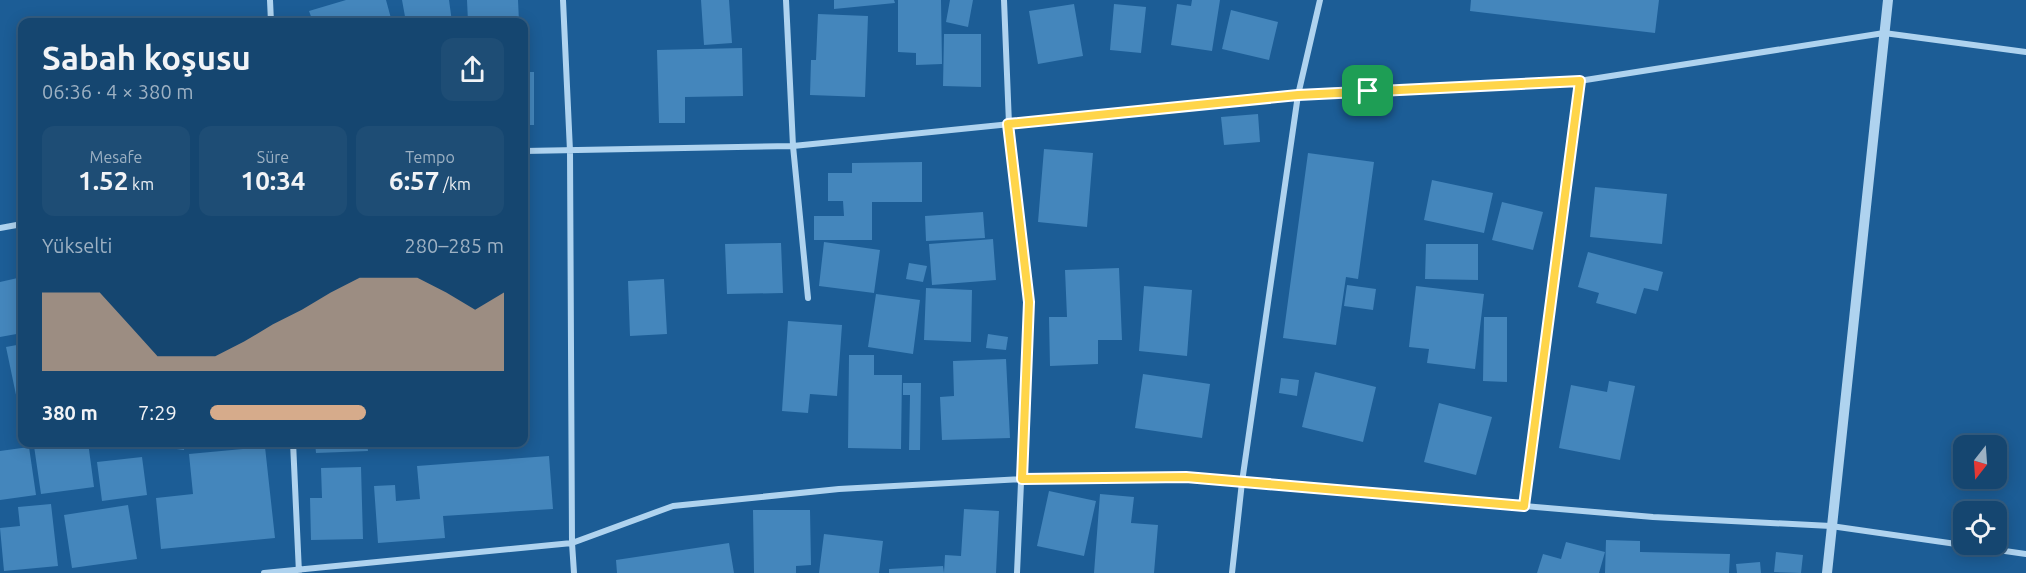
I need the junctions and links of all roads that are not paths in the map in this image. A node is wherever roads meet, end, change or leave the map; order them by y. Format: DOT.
graph roads {
  1 [pos="270,0"];
  2 [pos="563,0"];
  3 [pos="786,0"];
  4 [pos="1005,0"];
  5 [pos="1320,0"];
  6 [pos="1888,0"];
  7 [pos="272,18"];
  8 [pos="1884,33"];
  9 [pos="2026,52"];
  10 [pos="1580,81"];
  11 [pos="1298,95"];
  12 [pos="1008,124"];
  13 [pos="793,146"];
  14 [pos="528,151"];
  15 [pos="570,151"];
  16 [pos="18,225"];
  17 [pos="0,228"];
  18 [pos="808,298"];
  19 [pos="293,447"];
  20 [pos="1022,479"];
  21 [pos="1242,482"];
  22 [pos="1524,506"];
  23 [pos="1832,526"];
  24 [pos="572,543"];
  25 [pos="2026,554"];
  26 [pos="299,572"];
  27 [pos="264,573"];
  28 [pos="574,573"];
  29 [pos="1017,573"];
  30 [pos="1232,573"];
  31 [pos="1827,573"];
  1 -- 7 [label="street"];
  2 -- 15 [label="street"];
  3 -- 13 [label="street"];
  4 -- 12 [label="street"];
  5 -- 11 [label="street"];
  6 -- 8 [label="street"];
  8 -- 9 [label="street"];
  8 -- 10 [label="street"];
  8 -- 23 [label="street"];
  10 -- 11 [label="street"];
  10 -- 22 [label="street"];
  11 -- 12 [label="street"];
  11 -- 21 [label="street"];
  12 -- 13 [label="street"];
  12 -- 20 [label="street"];
  13 -- 15 [label="street"];
  13 -- 18 [label="street"];
  14 -- 15 [label="street"];
  15 -- 24 [label="street"];
  16 -- 17 [label="street"];
  19 -- 26 [label="street"];
  20 -- 21 [label="street"];
  20 -- 24 [label="street"];
  20 -- 29 [label="street"];
  21 -- 22 [label="street"];
  21 -- 30 [label="street"];
  22 -- 23 [label="street"];
  23 -- 25 [label="street"];
  23 -- 31 [label="street"];
  24 -- 26 [label="street"];
  24 -- 28 [label="street"];
  26 -- 27 [label="street"];
}
